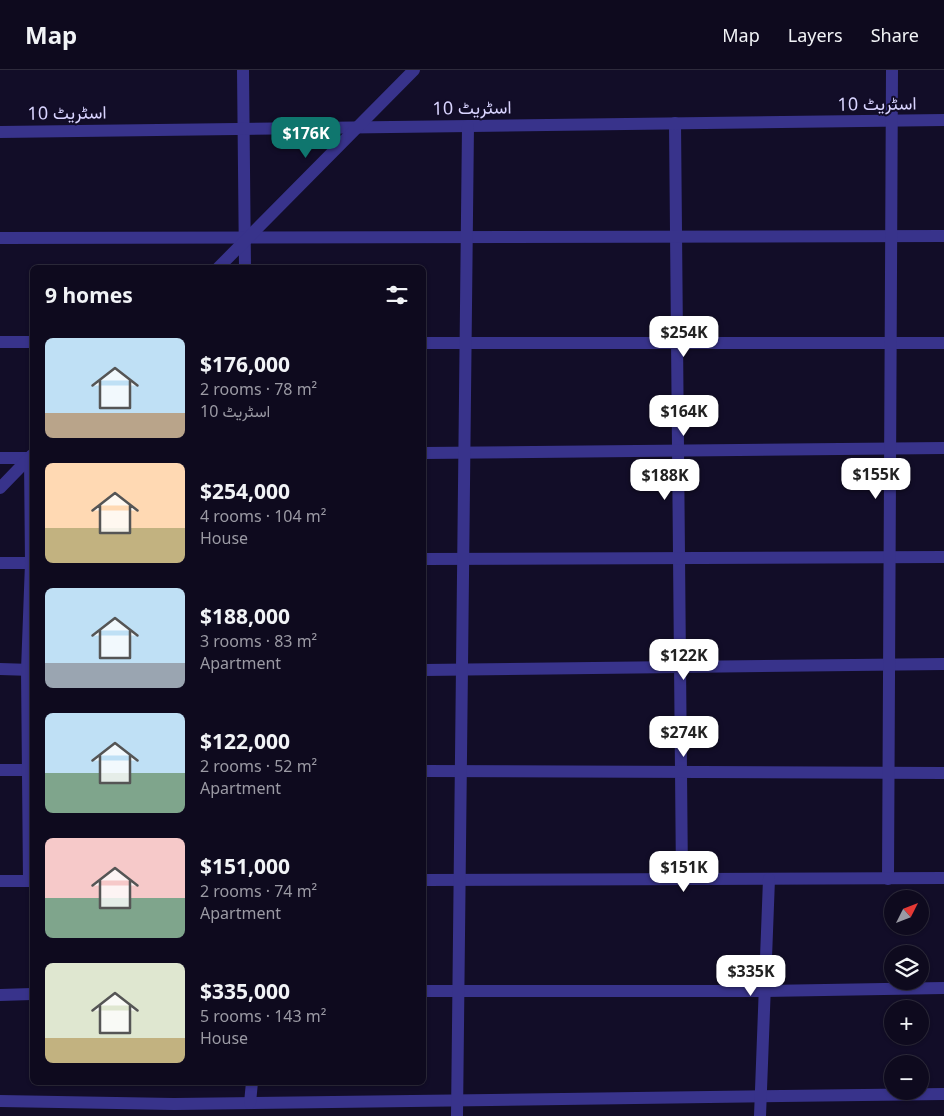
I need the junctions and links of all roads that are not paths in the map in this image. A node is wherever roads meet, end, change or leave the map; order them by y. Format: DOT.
graph roads {
  1 [pos="243,70"];
  2 [pos="414,70"];
  3 [pos="892,70"];
  4 [pos="944,120"];
  5 [pos="891,121"];
  6 [pos="675,124"];
  7 [pos="468,126"];
  8 [pos="357,127"];
  9 [pos="244,129"];
  10 [pos="0,132"];
  11 [pos="890,236"];
  12 [pos="944,236"];
  13 [pos="466,237"];
  14 [pos="676,237"];
  15 [pos="0,238"];
  16 [pos="246,239"];
  17 [pos="221,265"];
  18 [pos="245,265"];
  19 [pos="0,342"];
  20 [pos="30,342"];
  21 [pos="426,343"];
  22 [pos="466,343"];
  23 [pos="890,343"];
  24 [pos="944,343"];
  25 [pos="677,344"];
  26 [pos="944,448"];
  27 [pos="890,449"];
  28 [pos="678,451"];
  29 [pos="464,452"];
  30 [pos="426,453"];
  31 [pos="30,457"];
  32 [pos="0,458"];
  33 [pos="30,459"];
  34 [pos="0,488"];
  35 [pos="889,557"];
  36 [pos="944,557"];
  37 [pos="679,558"];
  38 [pos="426,559"];
  39 [pos="463,559"];
  40 [pos="0,563"];
  41 [pos="30,563"];
  42 [pos="944,664"];
  43 [pos="889,665"];
  44 [pos="680,667"];
  45 [pos="0,670"];
  46 [pos="30,670"];
  47 [pos="426,670"];
  48 [pos="462,670"];
  49 [pos="0,770"];
  50 [pos="30,770"];
  51 [pos="426,771"];
  52 [pos="461,771"];
  53 [pos="681,772"];
  54 [pos="889,772"];
  55 [pos="944,773"];
  56 [pos="888,878"];
  57 [pos="944,878"];
  58 [pos="682,879"];
  59 [pos="768,879"];
  60 [pos="426,880"];
  61 [pos="460,880"];
  62 [pos="0,881"];
  63 [pos="30,881"];
  64 [pos="944,988"];
  65 [pos="426,990"];
  66 [pos="458,990"];
  67 [pos="765,991"];
  68 [pos="30,994"];
  69 [pos="0,995"];
  70 [pos="252,1085"];
  71 [pos="944,1094"];
  72 [pos="761,1096"];
  73 [pos="458,1100"];
  74 [pos="0,1101"];
  75 [pos="250,1103"];
  76 [pos="174,1110"];
  77 [pos="457,1116"];
  78 [pos="760,1116"];
  1 -- 9 [label="street"];
  2 -- 8 [label="street"];
  3 -- 5 [label="street"];
  4 -- 5 [label="street, اسٹریٹ 10"];
  5 -- 6 [label="street, اسٹریٹ 10"];
  5 -- 11 [label="street"];
  6 -- 7 [label="street, اسٹریٹ 10"];
  6 -- 14 [label="street"];
  7 -- 8 [label="street, اسٹریٹ 10"];
  7 -- 13 [label="street"];
  8 -- 9 [label="street, اسٹریٹ 10"];
  8 -- 16 [label="street"];
  9 -- 10 [label="street, اسٹریٹ 10"];
  9 -- 16 [label="street"];
  11 -- 12 [label="street"];
  11 -- 14 [label="street"];
  11 -- 23 [label="street"];
  13 -- 14 [label="street"];
  13 -- 16 [label="street"];
  13 -- 22 [label="street"];
  14 -- 25 [label="street"];
  15 -- 16 [label="street"];
  16 -- 17 [label="street"];
  16 -- 18 [label="street"];
  19 -- 20 [label="street"];
  21 -- 22 [label="street"];
  22 -- 25 [label="street"];
  22 -- 29 [label="street"];
  23 -- 24 [label="street"];
  23 -- 25 [label="street"];
  23 -- 27 [label="street"];
  25 -- 28 [label="street"];
  26 -- 27 [label="street"];
  27 -- 28 [label="street"];
  27 -- 35 [label="street"];
  28 -- 29 [label="street"];
  28 -- 37 [label="street"];
  29 -- 30 [label="street"];
  29 -- 39 [label="street"];
  31 -- 32 [label="street"];
  33 -- 34 [label="street"];
  35 -- 36 [label="street"];
  35 -- 37 [label="street"];
  35 -- 43 [label="street"];
  37 -- 39 [label="street"];
  37 -- 44 [label="street"];
  38 -- 39 [label="street"];
  39 -- 48 [label="street"];
  40 -- 41 [label="street"];
  42 -- 43 [label="street"];
  43 -- 44 [label="street"];
  43 -- 54 [label="street"];
  44 -- 48 [label="street"];
  44 -- 53 [label="street"];
  45 -- 46 [label="street"];
  46 -- 50 [label="street"];
  47 -- 48 [label="street"];
  48 -- 52 [label="street"];
  49 -- 50 [label="street"];
  51 -- 52 [label="street"];
  52 -- 53 [label="street"];
  52 -- 61 [label="street"];
  53 -- 54 [label="street"];
  53 -- 58 [label="street"];
  54 -- 55 [label="street"];
  54 -- 56 [label="street"];
  56 -- 57 [label="street"];
  56 -- 59 [label="street"];
  58 -- 59 [label="street"];
  58 -- 61 [label="street"];
  59 -- 67 [label="street"];
  60 -- 61 [label="street"];
  61 -- 66 [label="street"];
  62 -- 63 [label="street"];
  64 -- 67 [label="street"];
  65 -- 66 [label="street"];
  66 -- 67 [label="street"];
  66 -- 73 [label="street"];
  67 -- 72 [label="street"];
  68 -- 69 [label="street"];
  70 -- 75 [label="street"];
  71 -- 72 [label="street"];
  72 -- 73 [label="street"];
  72 -- 78 [label="street"];
  73 -- 75 [label="street"];
  73 -- 77 [label="street"];
  74 -- 76 [label="street"];
  75 -- 76 [label="street"];
}
